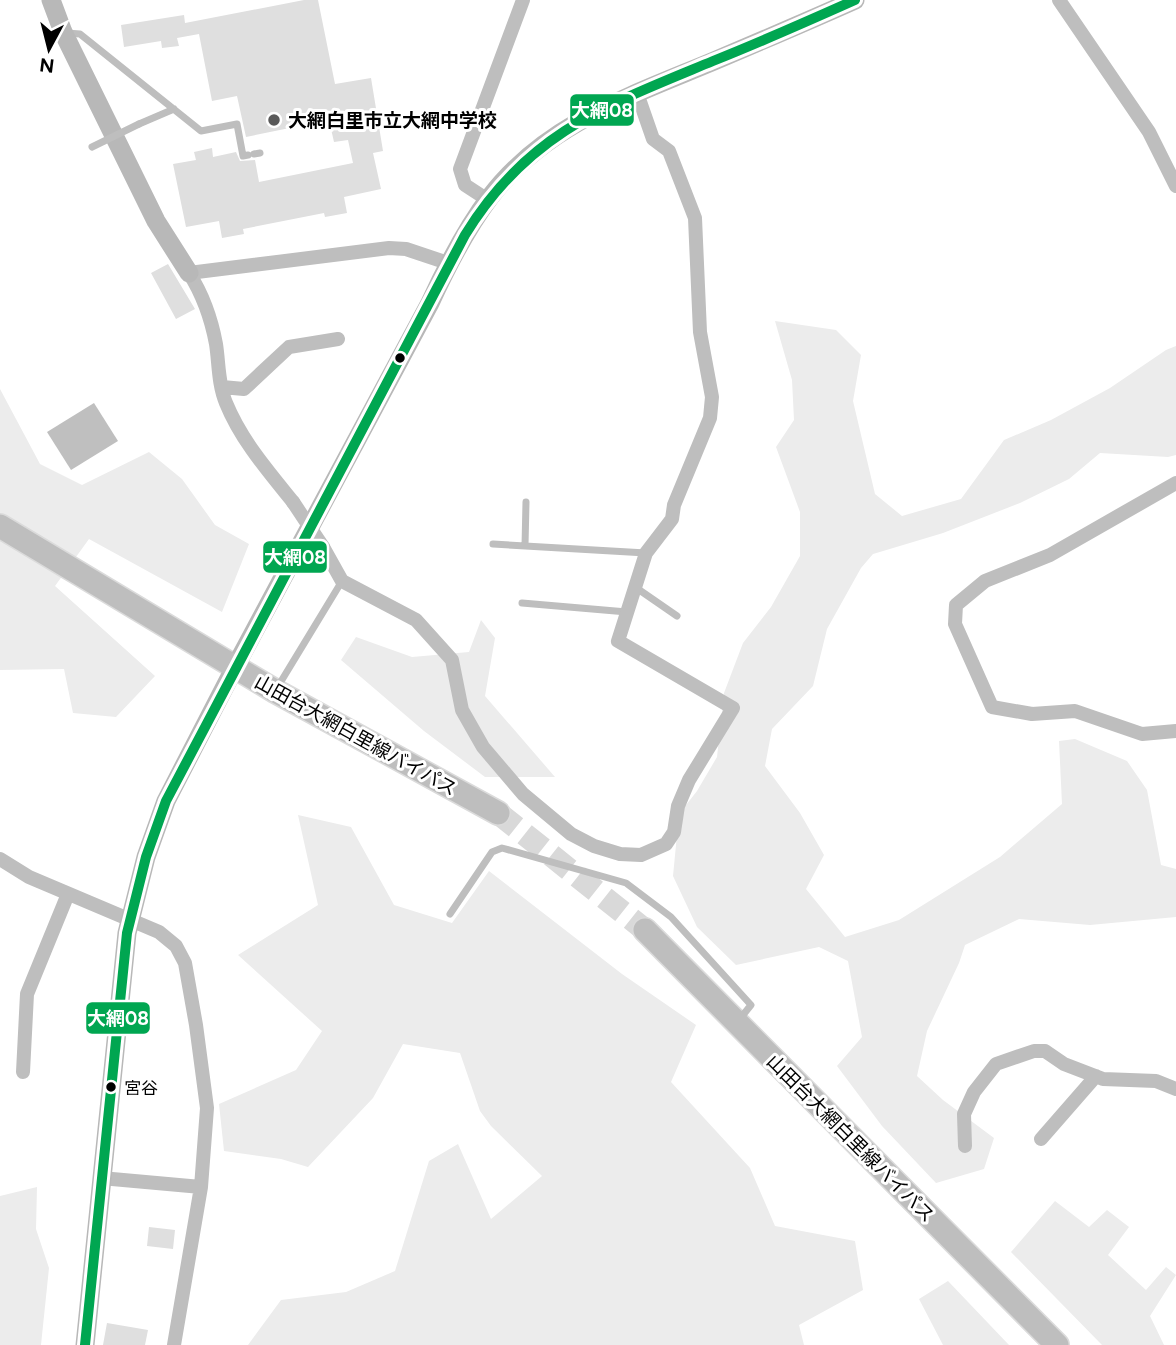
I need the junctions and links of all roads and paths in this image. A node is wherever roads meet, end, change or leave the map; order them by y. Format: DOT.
graph roads {
  1 [pos="51,0"];
  2 [pos="523,0"];
  3 [pos="855,0"];
  4 [pos="1059,0"];
  5 [pos="63,32"];
  6 [pos="637,93"];
  7 [pos="174,109"];
  8 [pos="92,147"];
  9 [pos="254,154"];
  10 [pos="1176,186"];
  11 [pos="488,200"];
  12 [pos="449,263"];
  13 [pos="189,273"];
  14 [pos="338,340"];
  15 [pos="222,387"];
  16 [pos="1176,483"];
  17 [pos="526,502"];
  18 [pos="0,526"];
  19 [pos="493,544"];
  20 [pos="525,545"];
  21 [pos="646,553"];
  22 [pos="342,581"];
  23 [pos="635,587"];
  24 [pos="522,603"];
  25 [pos="627,612"];
  26 [pos="677,616"];
  27 [pos="234,667"];
  28 [pos="275,691"];
  29 [pos="1176,731"];
  30 [pos="498,813"];
  31 [pos="0,859"];
  32 [pos="68,894"];
  33 [pos="450,914"];
  34 [pos="129,920"];
  35 [pos="645,930"];
  36 [pos="736,1023"];
  37 [pos="23,1072"];
  38 [pos="1096,1076"];
  39 [pos="1176,1089"];
  40 [pos="1041,1139"];
  41 [pos="965,1146"];
  42 [pos="101,1178"];
  43 [pos="201,1187"];
  44 [pos="85,1345"];
  45 [pos="174,1345"];
  46 [pos="1057,1345"];
  1 -- 5 [label="street"];
  2 -- 11 [label="street"];
  3 -- 6 [label="street"];
  4 -- 10 [label="street"];
  5 -- 7 [label="lane"];
  5 -- 13 [label="street"];
  6 -- 11 [label="street"];
  6 -- 21 [label="street"];
  7 -- 8 [label="lane, bridge"];
  7 -- 9 [label="lane"];
  11 -- 12 [label="street"];
  12 -- 13 [label="street"];
  12 -- 27 [label="street"];
  13 -- 15 [label="street"];
  14 -- 15 [label="street"];
  15 -- 22 [label="street, bridge"];
  16 -- 29 [label="street"];
  17 -- 20 [label="lane"];
  18 -- 27 [label="main road, 山田台大網白里線バイパス"];
  19 -- 20 [label="lane"];
  20 -- 21 [label="lane"];
  21 -- 23 [label="street"];
  22 -- 25 [label="street"];
  22 -- 28 [label="lane"];
  23 -- 25 [label="street"];
  23 -- 26 [label="lane"];
  24 -- 25 [label="lane"];
  27 -- 28 [label="main road, 山田台大網白里線バイパス"];
  27 -- 34 [label="street"];
  28 -- 30 [label="main road, 山田台大網白里線バイパス"];
  31 -- 32 [label="street"];
  32 -- 34 [label="street"];
  32 -- 37 [label="street"];
  33 -- 36 [label="lane"];
  34 -- 42 [label="street"];
  34 -- 43 [label="street"];
  35 -- 36 [label="main road, 山田台大網白里線バイパス"];
  36 -- 46 [label="main road, 山田台大網白里線バイパス"];
  38 -- 39 [label="street"];
  38 -- 40 [label="street"];
  38 -- 41 [label="street"];
  42 -- 43 [label="street"];
  42 -- 44 [label="street"];
  43 -- 45 [label="street"];
}
